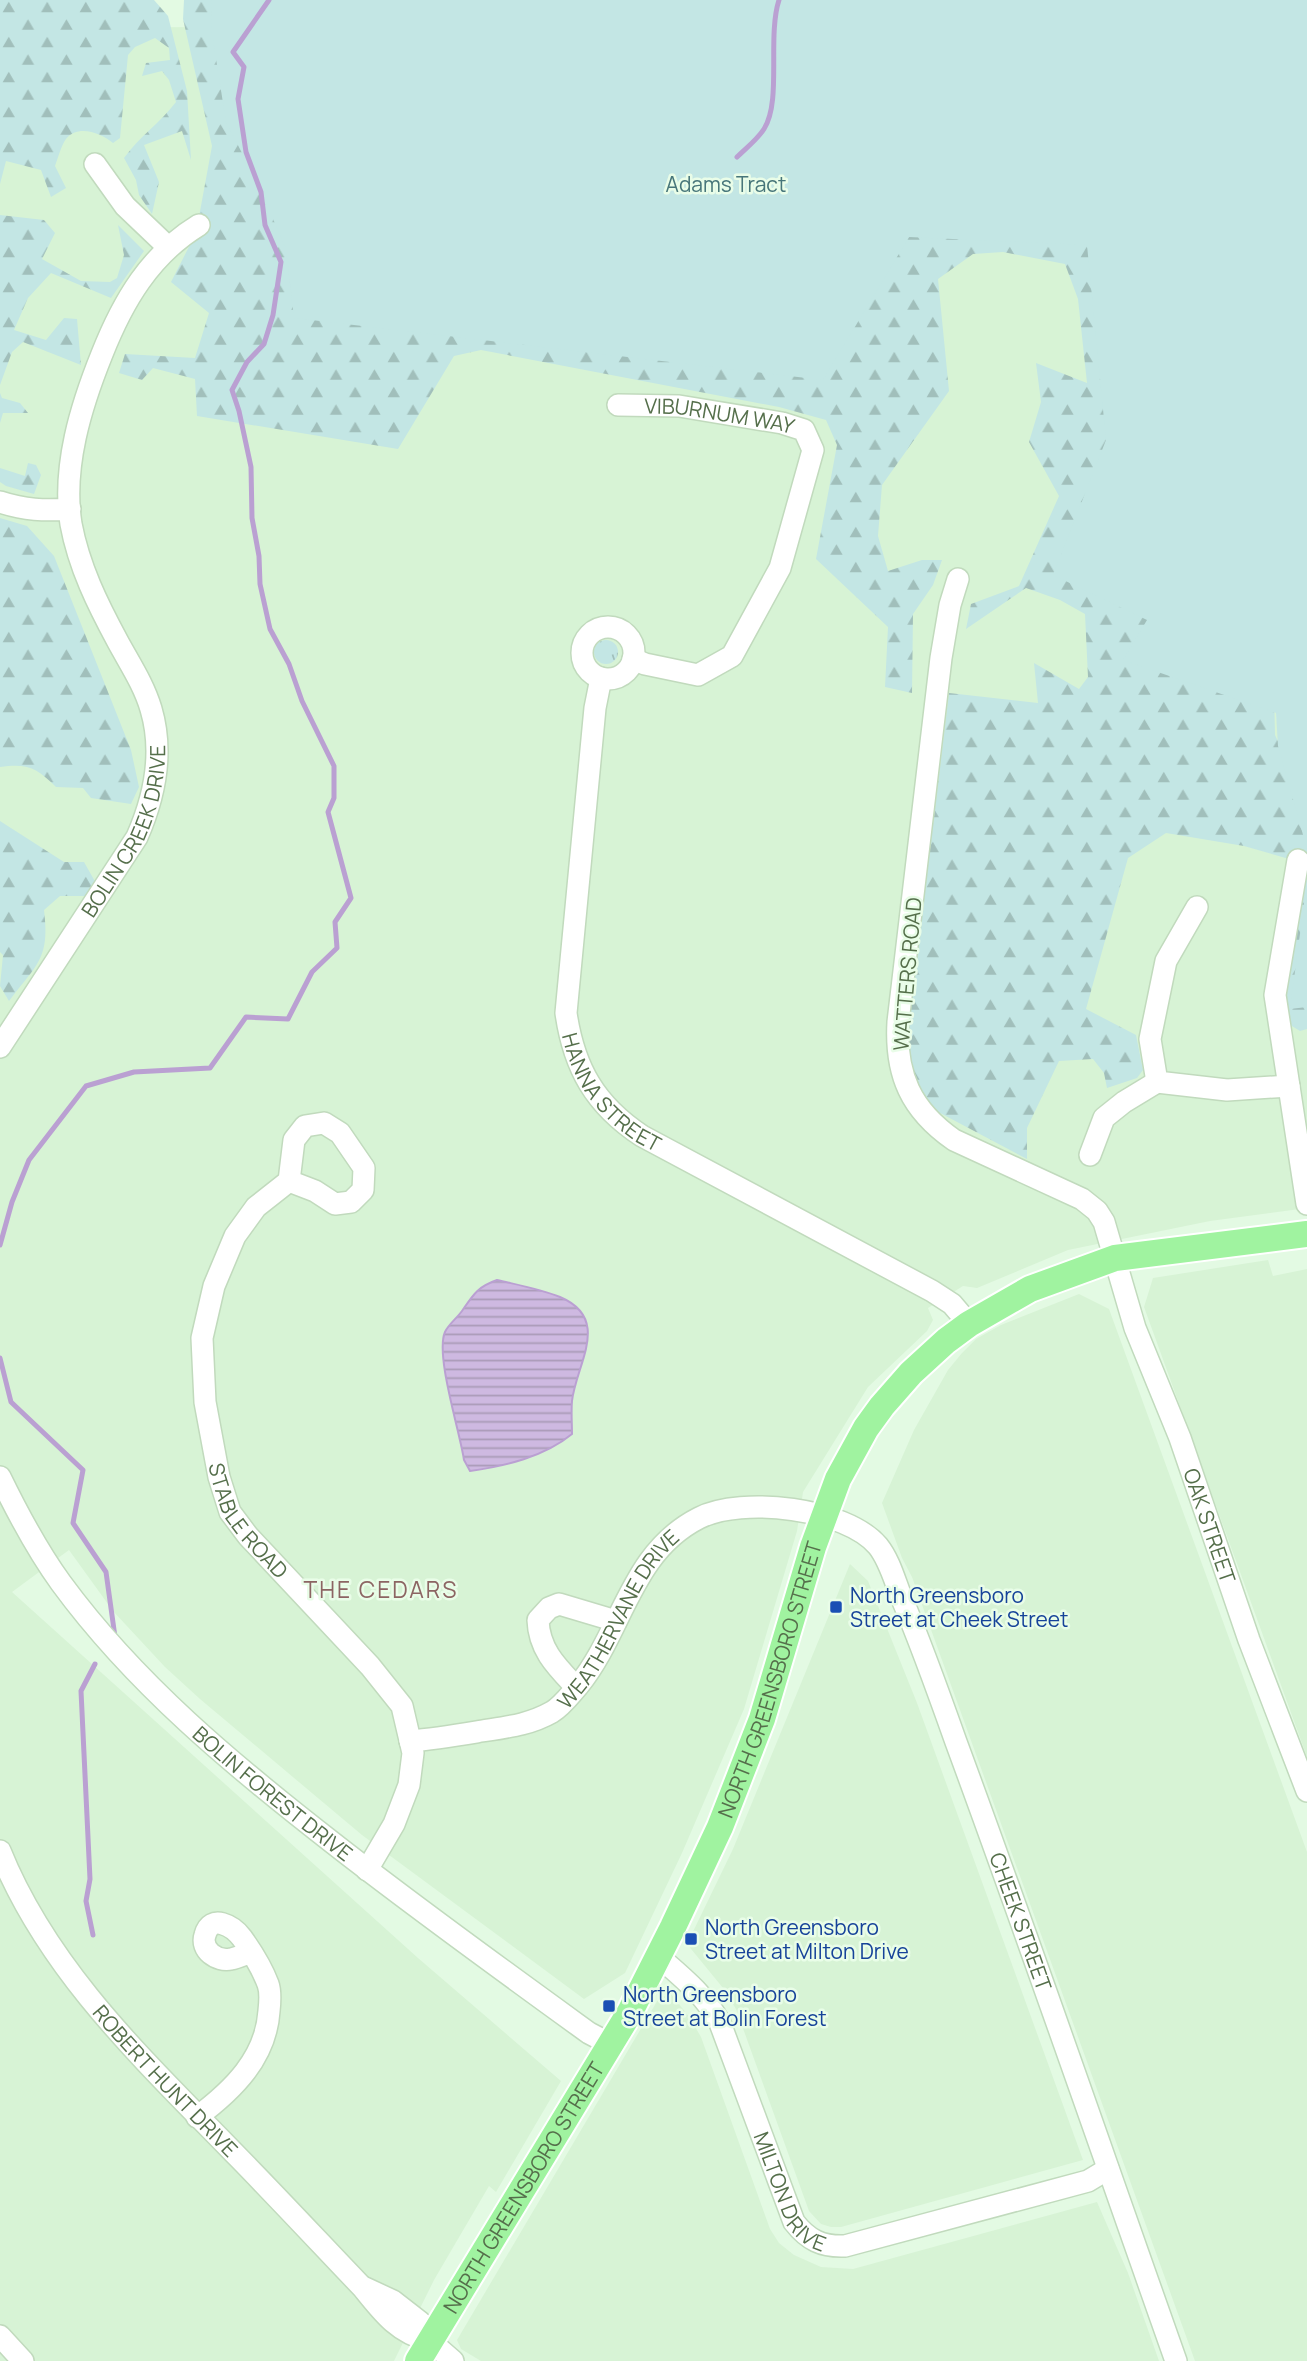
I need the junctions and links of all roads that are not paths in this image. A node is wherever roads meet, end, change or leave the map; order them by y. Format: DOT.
graph roads {
  1 [pos="95,164"];
  2 [pos="199,225"];
  3 [pos="168,247"];
  4 [pos="618,405"];
  5 [pos="0,502"];
  6 [pos="70,509"];
  7 [pos="958,579"];
  8 [pos="633,659"];
  9 [pos="601,678"];
  10 [pos="1298,860"];
  11 [pos="1197,907"];
  12 [pos="0,1047"];
  13 [pos="1157,1082"];
  14 [pos="1289,1086"];
  15 [pos="1090,1155"];
  16 [pos="289,1181"];
  17 [pos="1307,1204"];
  18 [pos="1307,1234"];
  19 [pos="1115,1258"];
  20 [pos="970,1324"];
  21 [pos="0,1477"];
  22 [pos="823,1517"];
  23 [pos="616,1621"];
  24 [pos="576,1688"];
  25 [pos="410,1741"];
  26 [pos="1307,1791"];
  27 [pos="0,1852"];
  28 [pos="367,1870"];
  29 [pos="251,1952"];
  30 [pos="658,1956"];
  31 [pos="610,2044"];
  32 [pos="197,2117"];
  33 [pos="1108,2169"];
  34 [pos="0,2336"];
  35 [pos="424,2351"];
  36 [pos="23,2361"];
  37 [pos="453,2361"];
  38 [pos="1176,2361"];
  1 -- 3 [label="street"];
  2 -- 3 [label="street, BOLIN CREEK DRIVE"];
  3 -- 6 [label="street, BOLIN CREEK DRIVE"];
  4 -- 8 [label="street, VIBURNUM WAY"];
  5 -- 6 [label="street"];
  6 -- 12 [label="street, BOLIN CREEK DRIVE"];
  7 -- 19 [label="street, WATTERS ROAD"];
  8 -- 9 [label="street"];
  8 -- 9 [label="street"];
  9 -- 20 [label="street, HANNA STREET"];
  10 -- 14 [label="street"];
  11 -- 13 [label="street"];
  13 -- 14 [label="street"];
  13 -- 15 [label="street"];
  14 -- 17 [label="street"];
  16 -- 25 [label="street, STABLE ROAD"];
  18 -- 19 [label="main road, NORTH GREENSBORO STREET"];
  19 -- 20 [label="main road, NORTH GREENSBORO STREET"];
  19 -- 26 [label="street, OAK STREET"];
  20 -- 22 [label="main road, NORTH GREENSBORO STREET"];
  21 -- 28 [label="street, BOLIN FOREST DRIVE"];
  22 -- 23 [label="street, WEATHERVANE DRIVE"];
  22 -- 30 [label="main road, NORTH GREENSBORO STREET"];
  22 -- 33 [label="street, CHEEK STREET"];
  23 -- 24 [label="street, WEATHERVANE DRIVE"];
  23 -- 24 [label="street"];
  24 -- 25 [label="street, WEATHERVANE DRIVE"];
  25 -- 28 [label="street, STABLE ROAD"];
  27 -- 32 [label="street, ROBERT HUNT DRIVE"];
  28 -- 31 [label="street, BOLIN FOREST DRIVE"];
  29 -- 32 [label="street"];
  30 -- 31 [label="main road, NORTH GREENSBORO STREET"];
  30 -- 33 [label="street, MILTON DRIVE"];
  31 -- 35 [label="main road, NORTH GREENSBORO STREET"];
  32 -- 35 [label="street, ROBERT HUNT DRIVE"];
  33 -- 38 [label="street, CHEEK STREET"];
  34 -- 36 [label="street"];
  35 -- 37 [label="street, ROBERT HUNT DRIVE"];
}
